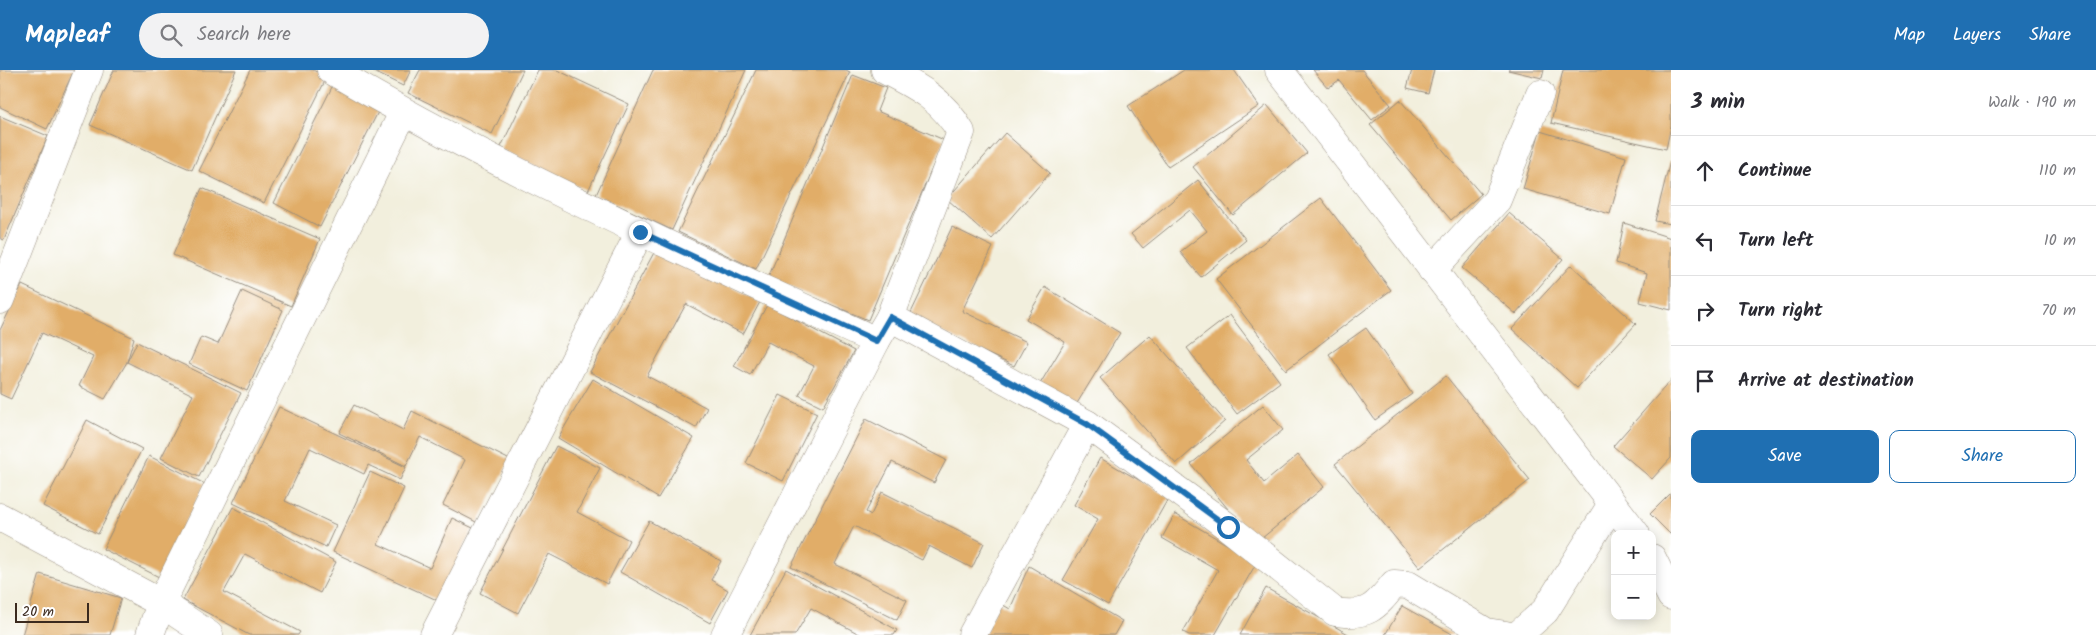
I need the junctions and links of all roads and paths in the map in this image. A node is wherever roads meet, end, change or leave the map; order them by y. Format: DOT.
graph roads {
  1 [pos="89,70"];
  2 [pos="331,70"];
  3 [pos="885,70"];
  4 [pos="1279,70"];
  5 [pos="1540,94"];
  6 [pos="403,113"];
  7 [pos="640,232"];
  8 [pos="1432,270"];
  9 [pos="0,300"];
  10 [pos="890,317"];
  11 [pos="876,341"];
  12 [pos="1087,424"];
  13 [pos="1612,504"];
  14 [pos="0,516"];
  15 [pos="1633,530"];
  16 [pos="1656,566"];
  17 [pos="1671,596"];
  18 [pos="161,603"];
  19 [pos="150,635"];
  20 [pos="209,635"];
  21 [pos="434,635"];
  22 [pos="725,635"];
  23 [pos="972,635"];
  24 [pos="1506,635"];
  25 [pos="1518,635"];
  1 -- 9 [label="street"];
  2 -- 6 [label="street"];
  3 -- 10 [label="street"];
  4 -- 8 [label="street"];
  5 -- 8 [label="street"];
  6 -- 7 [label="street"];
  6 -- 18 [label="street"];
  7 -- 11 [label="street"];
  7 -- 21 [label="street"];
  8 -- 13 [label="street"];
  10 -- 11 [label="street"];
  10 -- 12 [label="street"];
  11 -- 22 [label="street"];
  12 -- 23 [label="street"];
  12 -- 24 [label="street"];
  13 -- 15 [label="street"];
  13 -- 25 [label="street"];
  14 -- 18 [label="street"];
  16 -- 17 [label="street"];
  18 -- 19 [label="street"];
  18 -- 20 [label="street"];
}
